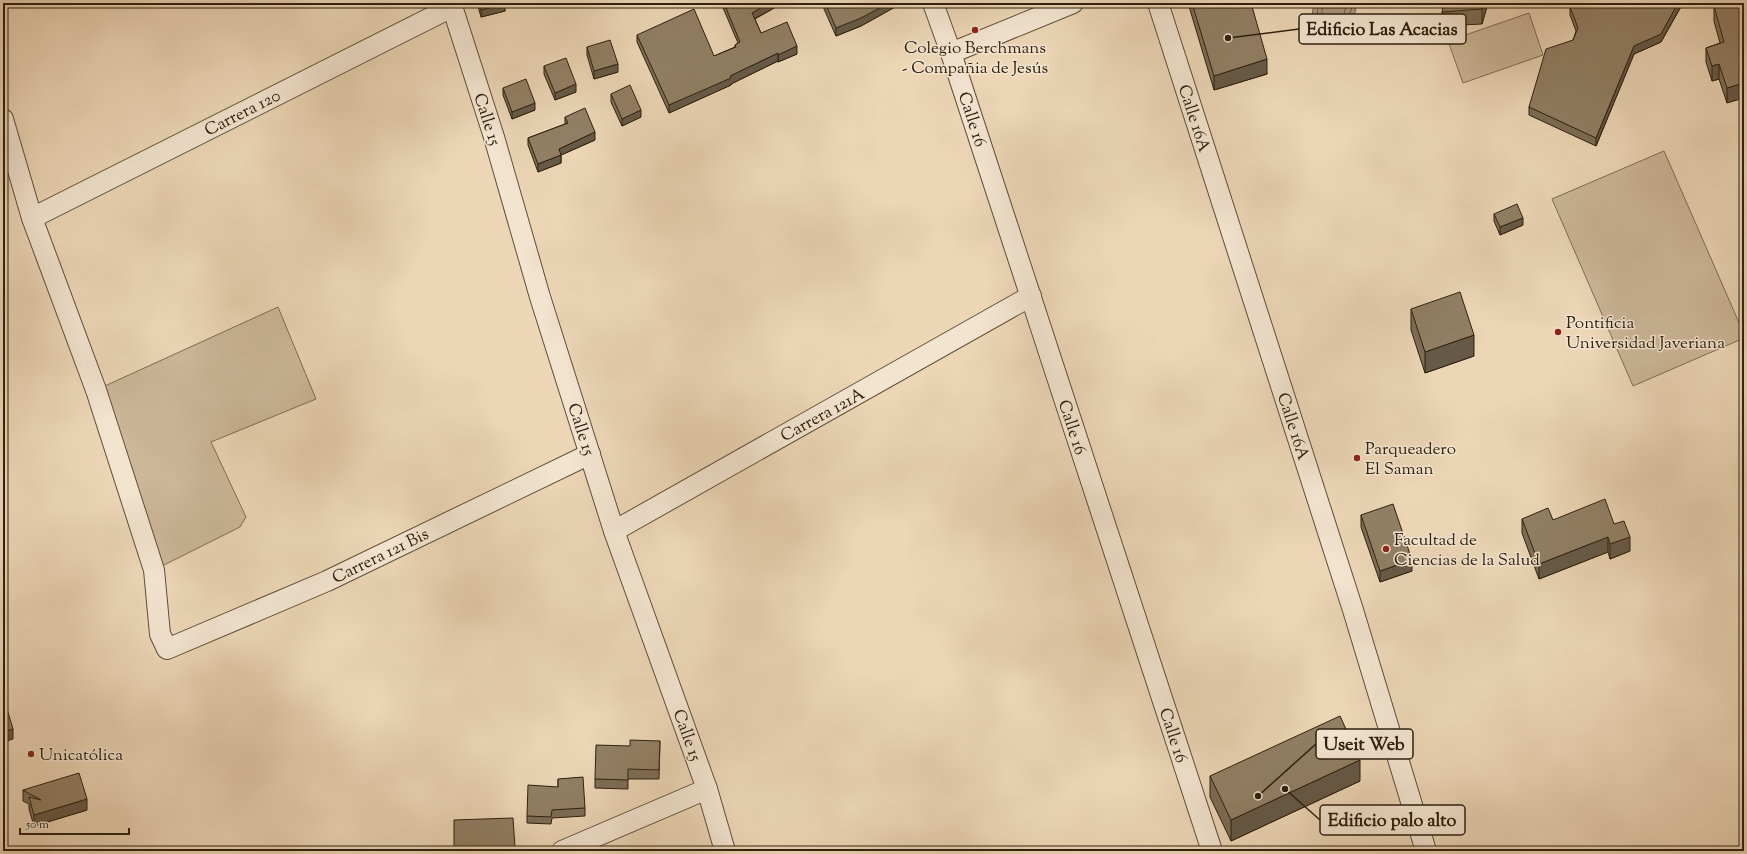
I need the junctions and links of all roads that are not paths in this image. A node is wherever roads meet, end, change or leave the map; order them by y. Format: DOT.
graph roads {
  1 [pos="933,3"];
  2 [pos="1073,3"];
  3 [pos="1158,3"];
  4 [pos="451,5"];
  5 [pos="951,53"];
  6 [pos="3,119"];
  7 [pos="32,218"];
  8 [pos="1031,296"];
  9 [pos="590,454"];
  10 [pos="614,531"];
  11 [pos="707,789"];
  12 [pos="562,851"];
  13 [pos="726,851"];
  14 [pos="1212,851"];
  15 [pos="1426,851"];
  1 -- 5 [label="street, Calle 16"];
  2 -- 5 [label="street"];
  3 -- 15 [label="street, Calle 16A"];
  4 -- 7 [label="street, Carrera 120"];
  4 -- 9 [label="street, Calle 15"];
  5 -- 8 [label="street, Calle 16"];
  6 -- 7 [label="street"];
  7 -- 9 [label="street, Carrera 121 Bis"];
  8 -- 10 [label="street, Carrera 121A"];
  8 -- 14 [label="street, Calle 16"];
  9 -- 10 [label="street, Calle 15"];
  10 -- 11 [label="street, Calle 15"];
  11 -- 12 [label="street"];
  11 -- 13 [label="street, Calle 15"];
}
